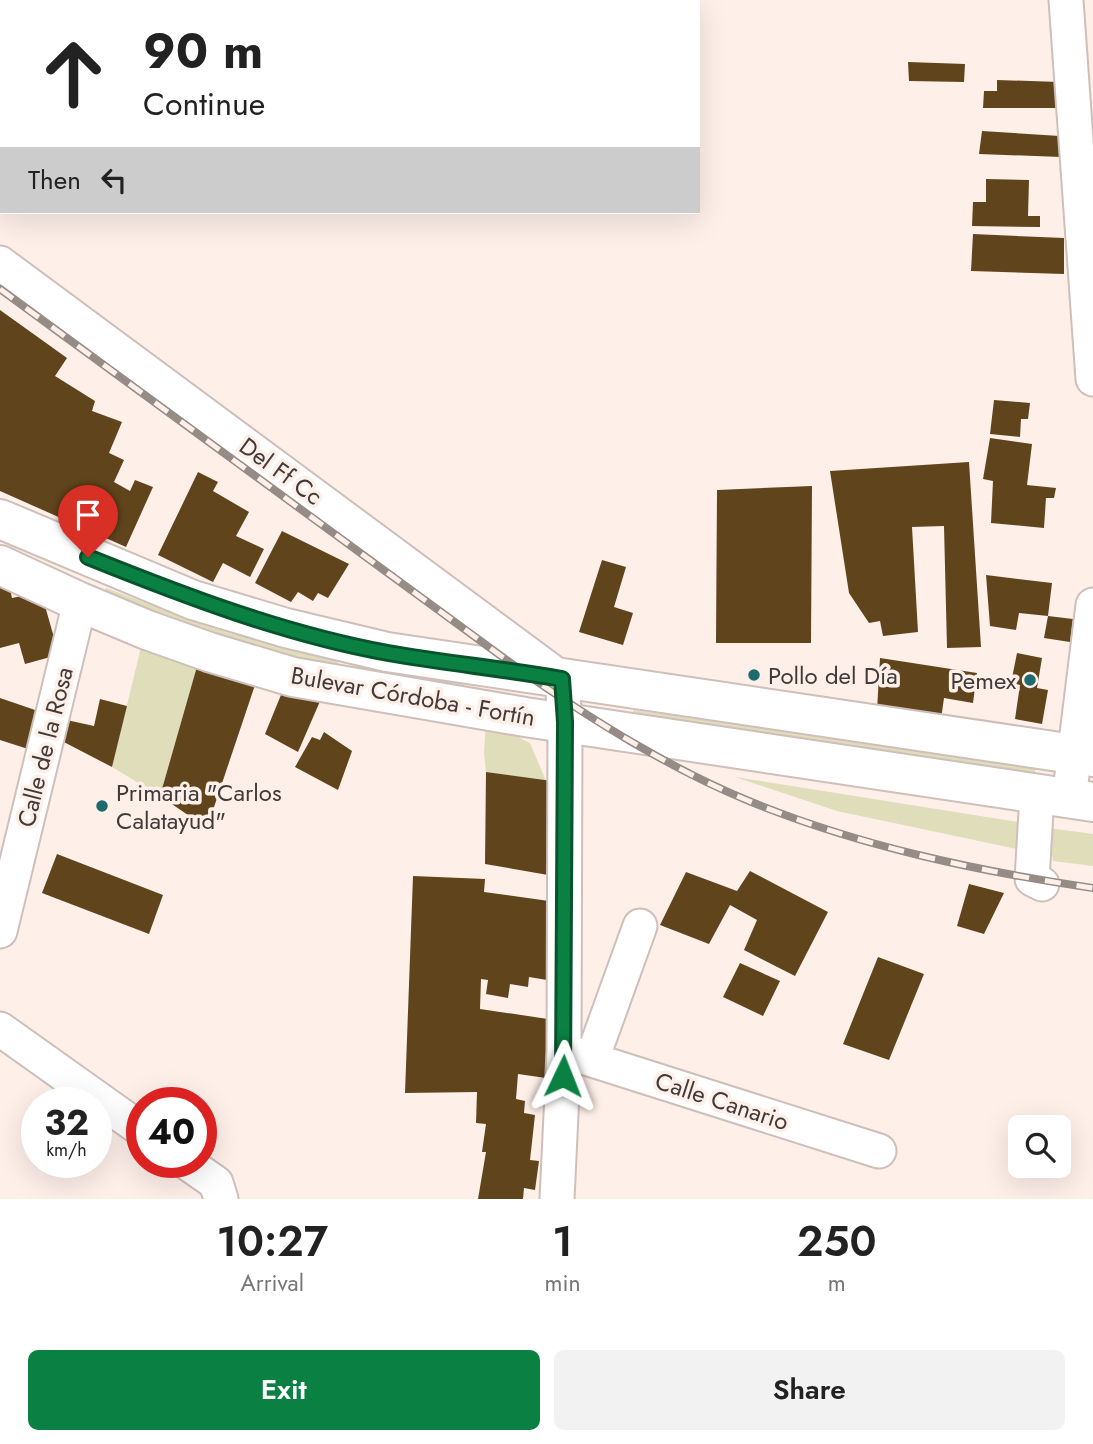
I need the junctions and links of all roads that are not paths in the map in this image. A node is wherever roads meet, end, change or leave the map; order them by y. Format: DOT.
graph roads {
  1 [pos="1066,0"];
  2 [pos="0,263"];
  3 [pos="1093,379"];
  4 [pos="0,519"];
  5 [pos="0,565"];
  6 [pos="80,602"];
  7 [pos="1093,605"];
  8 [pos="387,652"];
  9 [pos="523,672"];
  10 [pos="562,679"];
  11 [pos="380,694"];
  12 [pos="525,717"];
  13 [pos="565,722"];
  14 [pos="1085,756"];
  15 [pos="564,764"];
  16 [pos="1066,799"];
  17 [pos="1042,884"];
  18 [pos="640,926"];
  19 [pos="0,931"];
  20 [pos="0,1029"];
  21 [pos="578,1055"];
  22 [pos="126,1119"];
  23 [pos="880,1151"];
  24 [pos="208,1178"];
  25 [pos="221,1199"];
  26 [pos="557,1199"];
  1 -- 3 [label="street"];
  2 -- 10 [label="street, Del Ff Cc"];
  4 -- 8 [label="main road, Bulevar Córdoba - Fortín"];
  5 -- 6 [label="main road, Bulevar Córdoba - Fortín"];
  6 -- 11 [label="main road, Bulevar Córdoba - Fortín"];
  6 -- 19 [label="street, Calle de la Rosa"];
  7 -- 14 [label="street"];
  8 -- 9 [label="main road, Bulevar Córdoba - Fortín"];
  8 -- 11 [label="main road"];
  9 -- 10 [label="main road, Bulevar Córdoba - Fortín"];
  9 -- 12 [label="street"];
  10 -- 13 [label="street"];
  10 -- 14 [label="main road, Bulevar Córdoba - Fortín"];
  11 -- 12 [label="main road, Bulevar Córdoba - Fortín"];
  12 -- 13 [label="main road, Bulevar Córdoba - Fortín"];
  12 -- 15 [label="street"];
  13 -- 15 [label="street"];
  13 -- 16 [label="main road, Bulevar Córdoba - Fortín"];
  14 -- 16 [label="street"];
  15 -- 21 [label="street"];
  16 -- 17 [label="street"];
  18 -- 21 [label="street"];
  20 -- 22 [label="street"];
  21 -- 23 [label="street, Calle Canario"];
  21 -- 26 [label="street"];
  24 -- 25 [label="street"];
}
